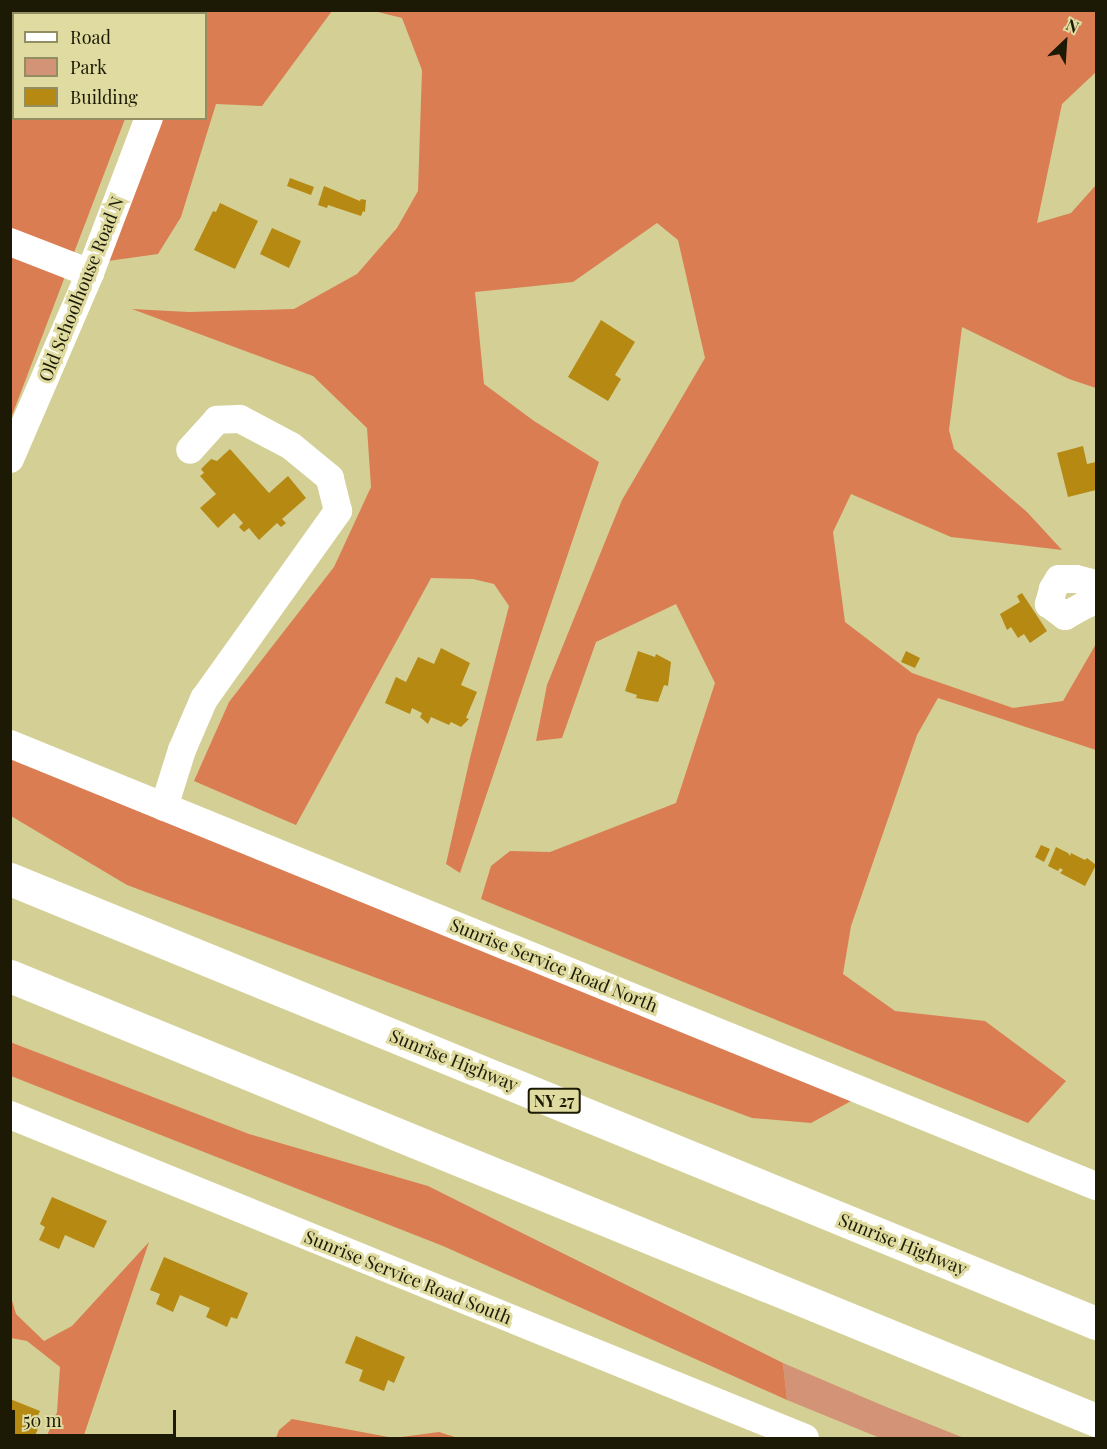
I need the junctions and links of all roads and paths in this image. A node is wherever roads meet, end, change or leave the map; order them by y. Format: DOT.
graph roads {
  1 [pos="148,120"];
  2 [pos="10,242"];
  3 [pos="90,273"];
  4 [pos="190,450"];
  5 [pos="10,459"];
  6 [pos="10,744"];
  7 [pos="164,807"];
  8 [pos="10,879"];
  9 [pos="10,976"];
  10 [pos="10,1115"];
  11 [pos="1096,1186"];
  12 [pos="1096,1323"];
  13 [pos="1096,1419"];
  14 [pos="805,1438"];
  1 -- 3 [label="street, Old Schoolhouse Road N"];
  2 -- 3 [label="street"];
  3 -- 5 [label="street, Old Schoolhouse Road N"];
  4 -- 7 [label="street"];
  6 -- 7 [label="street, Sunrise Service Road North"];
  7 -- 11 [label="street, Sunrise Service Road North"];
  8 -- 12 [label="highway, Sunrise Highway / NY 27"];
  9 -- 13 [label="highway"];
  10 -- 14 [label="street, Sunrise Service Road South"];
}
